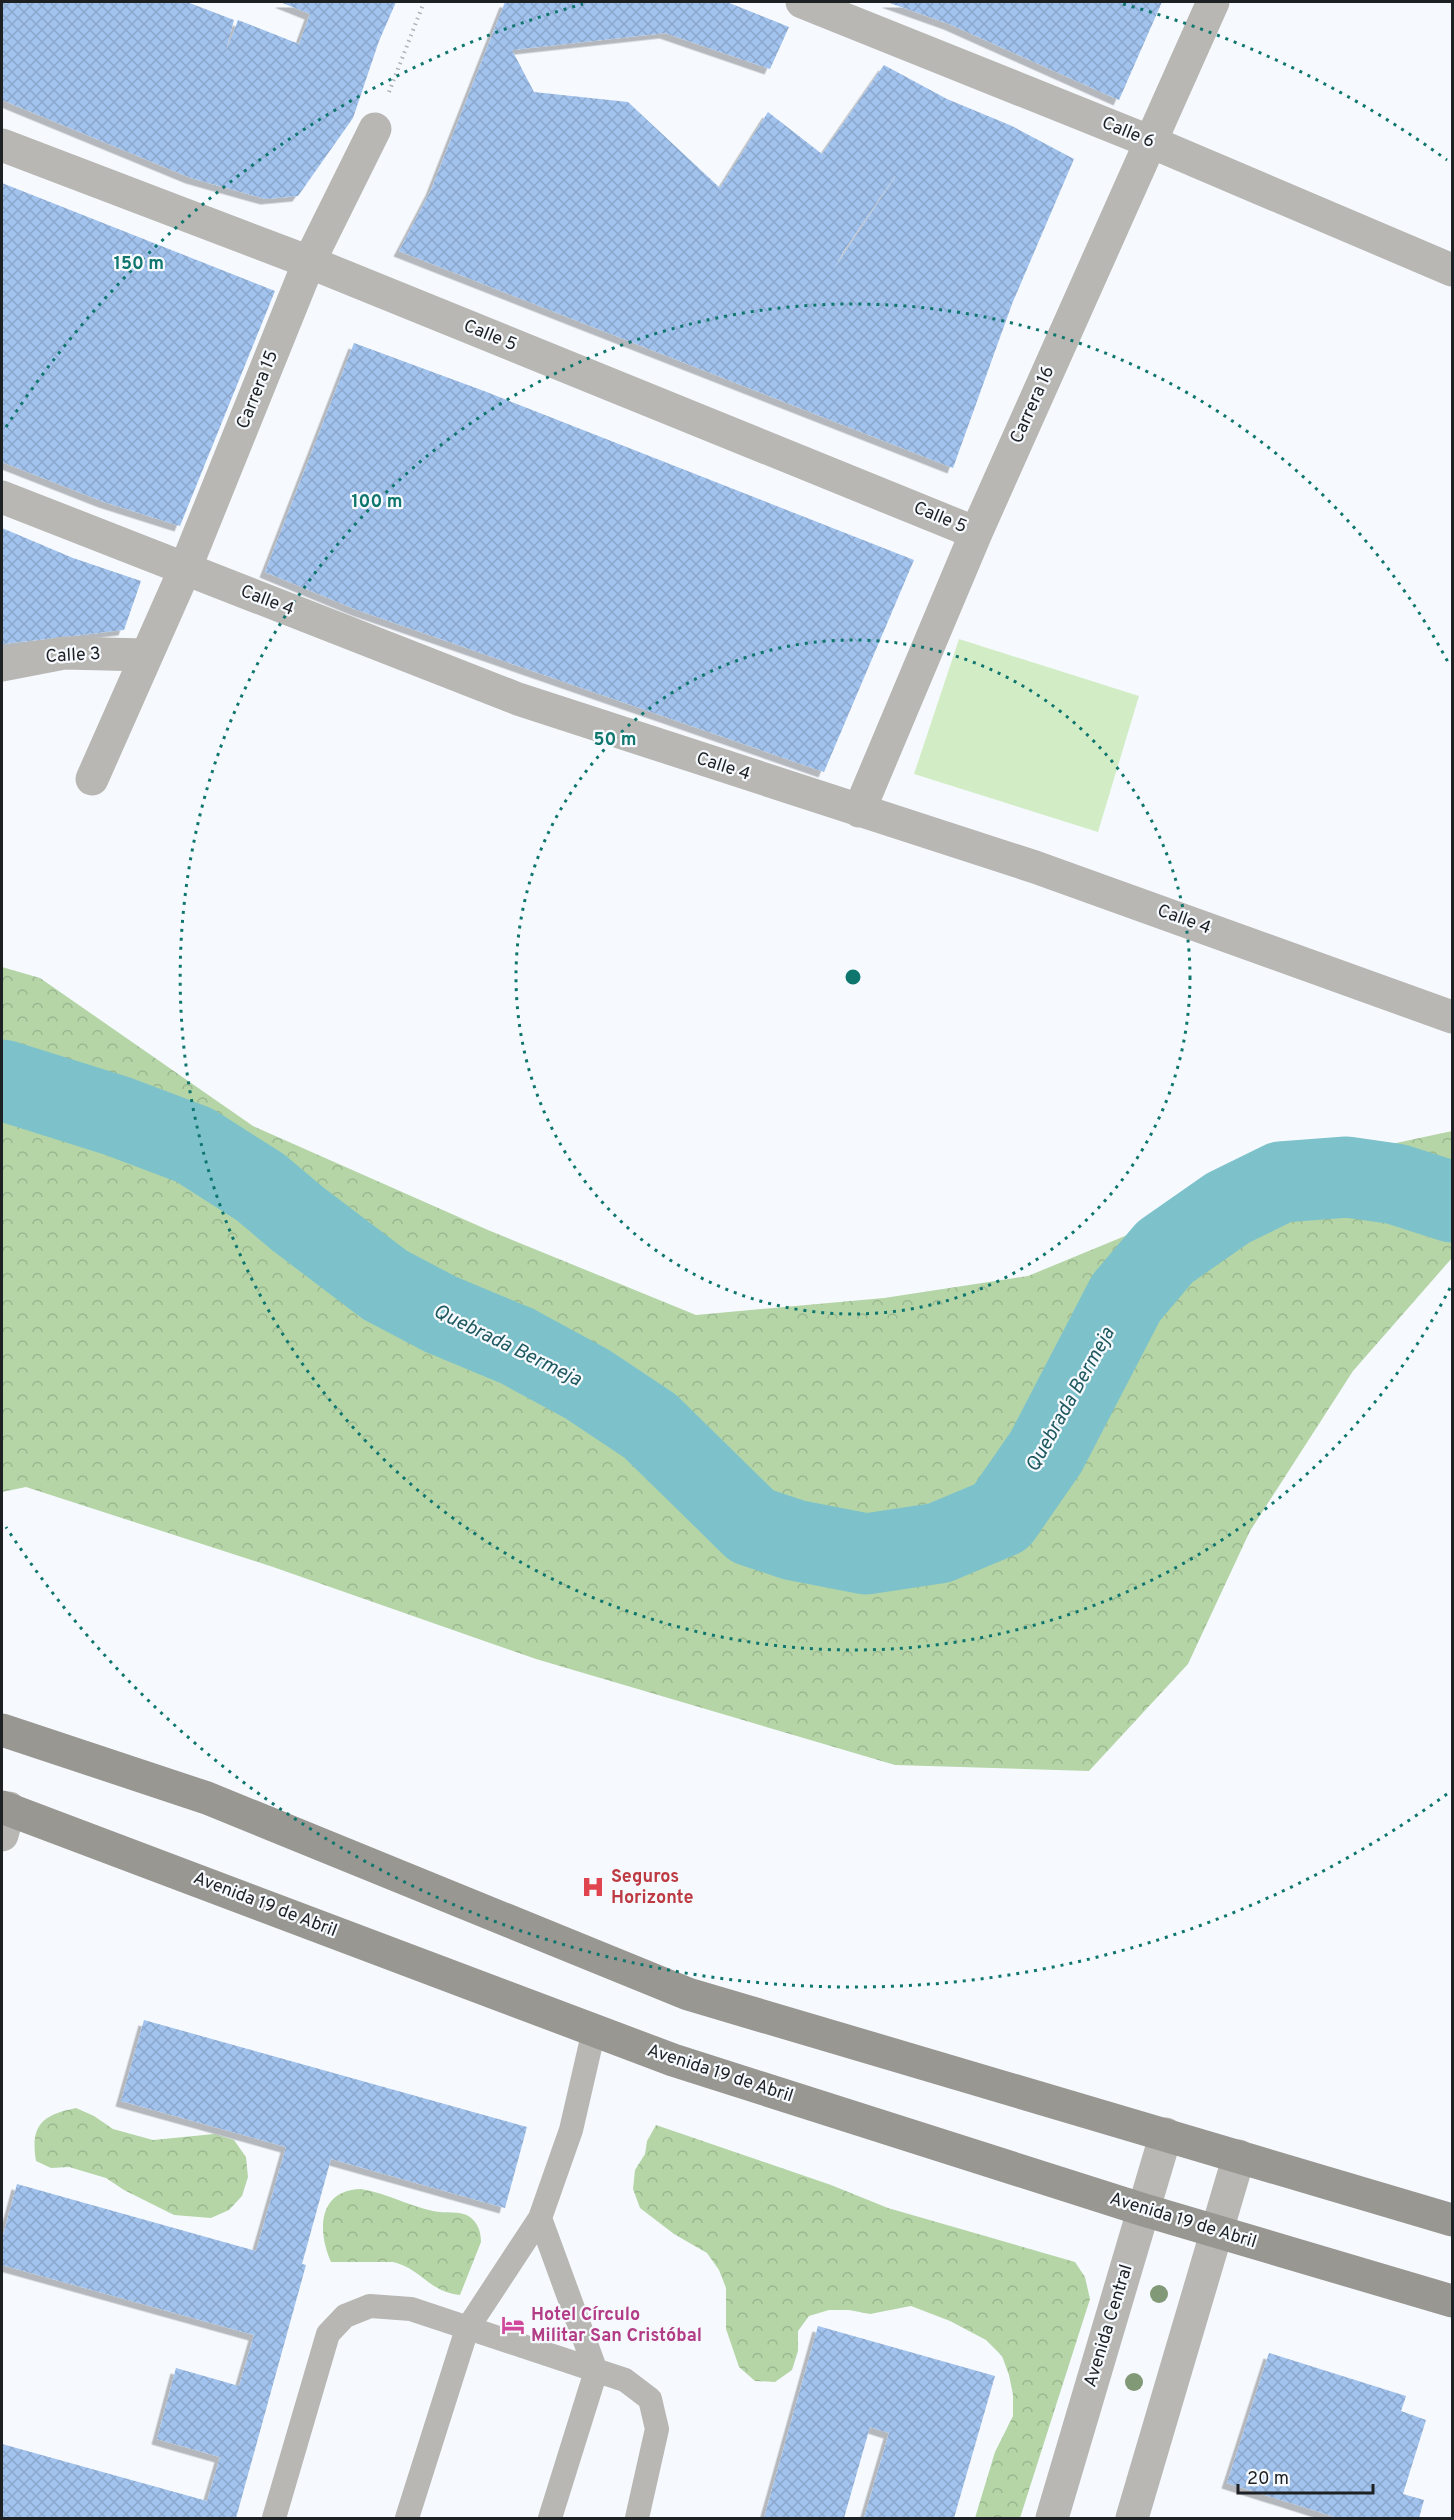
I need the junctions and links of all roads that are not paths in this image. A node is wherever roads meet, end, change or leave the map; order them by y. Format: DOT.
graph roads {
  1 [pos="802,2"];
  2 [pos="1213,2"];
  3 [pos="375,129"];
  4 [pos="1151,142"];
  5 [pos="2,145"];
  6 [pos="309,262"];
  7 [pos="1452,270"];
  8 [pos="2,496"];
  9 [pos="976,532"];
  10 [pos="185,569"];
  11 [pos="146,655"];
  12 [pos="2,665"];
  13 [pos="92,779"];
  14 [pos="859,811"];
  15 [pos="1452,1017"];
  16 [pos="2,1730"];
  17 [pos="4,1817"];
  18 [pos="594,2030"];
  19 [pos="1166,2134"];
  20 [pos="1239,2156"];
  21 [pos="1143,2210"];
  22 [pos="540,2218"];
  23 [pos="1452,2220"];
  24 [pos="1217,2231"];
  25 [pos="1452,2301"];
  26 [pos="467,2329"];
  27 [pos="596,2371"];
  28 [pos="274,2518"];
  29 [pos="407,2518"];
  30 [pos="550,2518"];
  31 [pos="637,2518"];
  32 [pos="1052,2518"];
  33 [pos="1132,2518"];
  1 -- 4 [label="street, Calle 6"];
  2 -- 4 [label="street, Carrera 16"];
  3 -- 6 [label="street, Carrera 15"];
  4 -- 7 [label="street, Calle 6"];
  4 -- 9 [label="street, Carrera 16"];
  5 -- 6 [label="street, Calle 5"];
  6 -- 9 [label="street, Calle 5"];
  6 -- 10 [label="street, Carrera 15"];
  8 -- 10 [label="street, Calle 4"];
  9 -- 14 [label="street, Carrera 16"];
  10 -- 11 [label="street, Carrera 15"];
  10 -- 14 [label="street, Calle 4"];
  11 -- 12 [label="street, Calle 3"];
  11 -- 13 [label="street, Carrera 15"];
  14 -- 15 [label="street, Calle 4"];
  16 -- 19 [label="street"];
  17 -- 18 [label="street, Avenida 19 de Abril"];
  18 -- 21 [label="street, Avenida 19 de Abril"];
  18 -- 22 [label="lane"];
  19 -- 20 [label="street"];
  19 -- 21 [label="street, Avenida Central"];
  20 -- 23 [label="street"];
  20 -- 24 [label="street"];
  21 -- 24 [label="street, Avenida 19 de Abril"];
  21 -- 32 [label="street, Avenida Central"];
  22 -- 26 [label="lane"];
  22 -- 27 [label="lane"];
  24 -- 25 [label="street, Avenida 19 de Abril"];
  24 -- 33 [label="street"];
  26 -- 27 [label="lane"];
  26 -- 28 [label="lane"];
  26 -- 29 [label="lane"];
  27 -- 30 [label="lane"];
  27 -- 31 [label="lane"];
}
